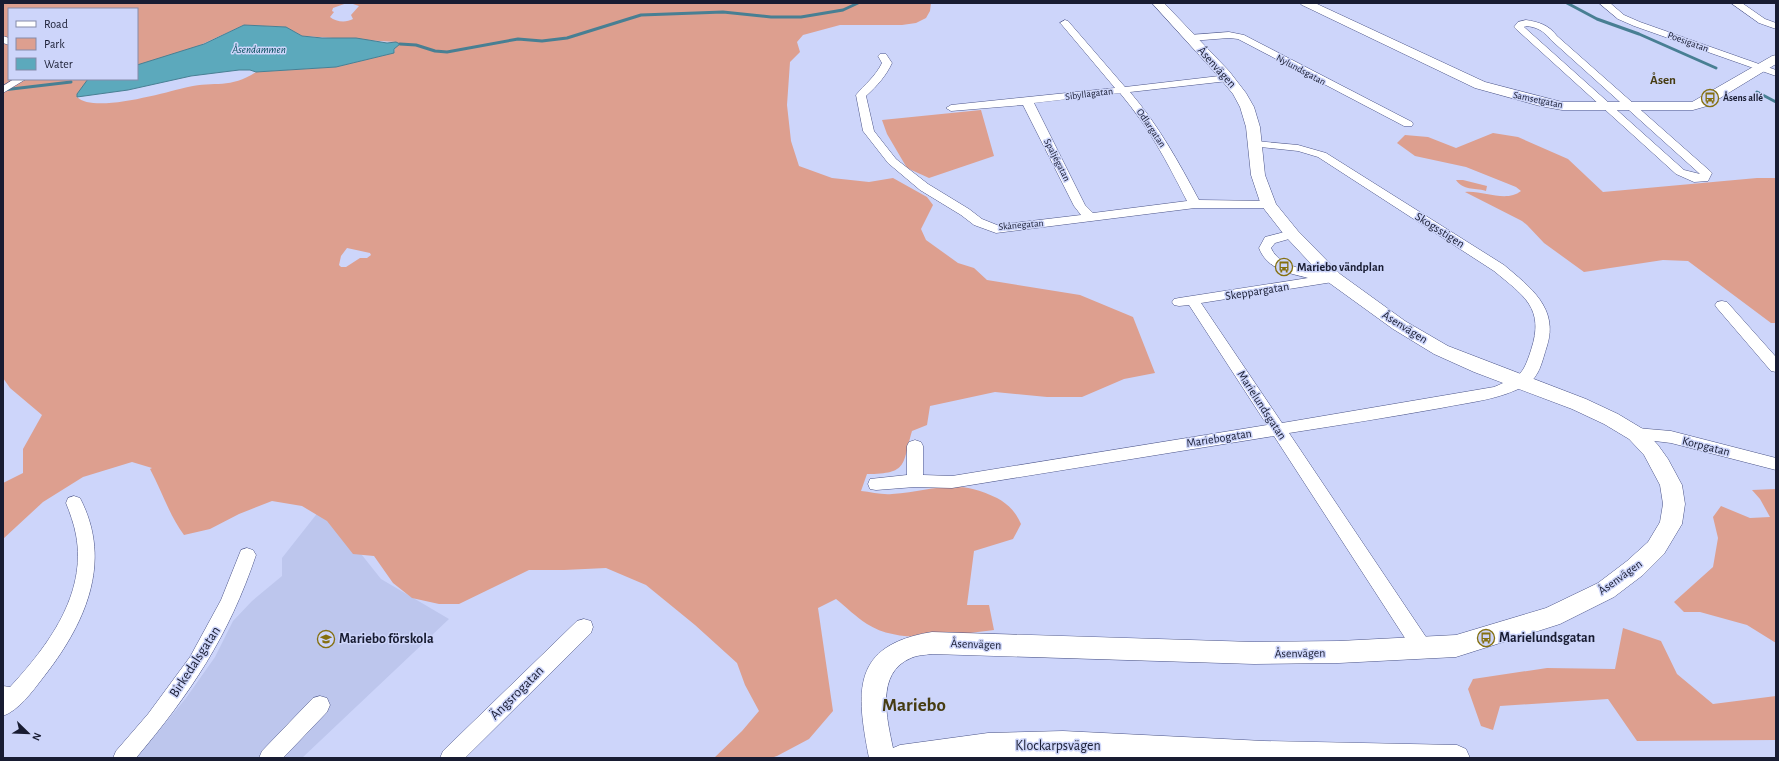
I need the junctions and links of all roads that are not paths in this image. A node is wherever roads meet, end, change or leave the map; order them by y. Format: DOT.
graph roads {
  1 [pos="1158,3"];
  2 [pos="1306,3"];
  3 [pos="1604,3"];
  4 [pos="1736,3"];
  5 [pos="1065,23"];
  6 [pos="1776,26"];
  7 [pos="1190,38"];
  8 [pos="883,56"];
  9 [pos="1776,59"];
  10 [pos="1761,68"];
  11 [pos="1776,73"];
  12 [pos="1228,78"];
  13 [pos="19,80"];
  14 [pos="6,88"];
  15 [pos="1122,90"];
  16 [pos="1027,101"];
  17 [pos="1608,107"];
  18 [pos="1632,107"];
  19 [pos="951,108"];
  20 [pos="1408,124"];
  21 [pos="1256,144"];
  22 [pos="1195,204"];
  23 [pos="1269,205"];
  24 [pos="1090,217"];
  25 [pos="1292,234"];
  26 [pos="1334,278"];
  27 [pos="1186,302"];
  28 [pos="1722,305"];
  29 [pos="1776,367"];
  30 [pos="1521,381"];
  31 [pos="1277,428"];
  32 [pos="1636,434"];
  33 [pos="915,446"];
  34 [pos="1776,464"];
  35 [pos="915,481"];
  36 [pos="876,484"];
  37 [pos="74,503"];
  38 [pos="247,555"];
  39 [pos="584,627"];
  40 [pos="1423,649"];
  41 [pos="7,699"];
  42 [pos="320,706"];
  43 [pos="122,758"];
  44 [pos="269,758"];
  45 [pos="450,758"];
  46 [pos="882,758"];
  47 [pos="900,758"];
  48 [pos="1457,758"];
  1 -- 7 [label="street, Åsenvägen"];
  2 -- 17 [label="street, Samsetgatan"];
  3 -- 10 [label="street, Poesigatan"];
  4 -- 6 [label="street"];
  5 -- 15 [label="street, Odlargatan"];
  7 -- 12 [label="street, Åsenvägen"];
  7 -- 20 [label="street, Nylundsgatan"];
  8 -- 24 [label="street, Skånegatan"];
  9 -- 10 [label="street, Samsetgatan"];
  10 -- 11 [label="street, Poesigatan"];
  10 -- 18 [label="street, Samsetgatan"];
  12 -- 15 [label="street, Sibyllagatan"];
  12 -- 21 [label="street, Åsenvägen"];
  13 -- 14 [label="street"];
  15 -- 16 [label="street, Sibyllagatan"];
  15 -- 22 [label="street, Odlargatan"];
  16 -- 19 [label="street, Sibyllagatan"];
  16 -- 24 [label="street, Spaljégatan"];
  17 -- 18 [label="street, Samsetgatan"];
  17 -- 18 [label="street"];
  17 -- 18 [label="street"];
  21 -- 23 [label="street, Åsenvägen"];
  21 -- 30 [label="street, Skogsstigen"];
  22 -- 23 [label="street, Skånegatan"];
  22 -- 24 [label="street, Skånegatan"];
  23 -- 25 [label="street, Åsenvägen"];
  25 -- 26 [label="street, Åsenvägen"];
  25 -- 26 [label="street"];
  26 -- 27 [label="street, Skeppargatan"];
  26 -- 30 [label="street, Åsenvägen"];
  27 -- 31 [label="street, Marielundsgatan"];
  28 -- 29 [label="street"];
  30 -- 31 [label="street, Mariebogatan"];
  30 -- 32 [label="street, Åsenvägen"];
  31 -- 35 [label="street, Mariebogatan"];
  31 -- 40 [label="street, Marielundsgatan"];
  32 -- 34 [label="street, Korpgatan"];
  32 -- 40 [label="street, Åsenvägen"];
  33 -- 35 [label="street"];
  35 -- 36 [label="street, Mariebogatan"];
  37 -- 41 [label="street"];
  38 -- 43 [label="street, Birkedalsgatan"];
  39 -- 45 [label="street, Ängsrogatan"];
  40 -- 46 [label="street, Åsenvägen"];
  42 -- 44 [label="street"];
  47 -- 48 [label="street, Klockarpsvägen"];
}
